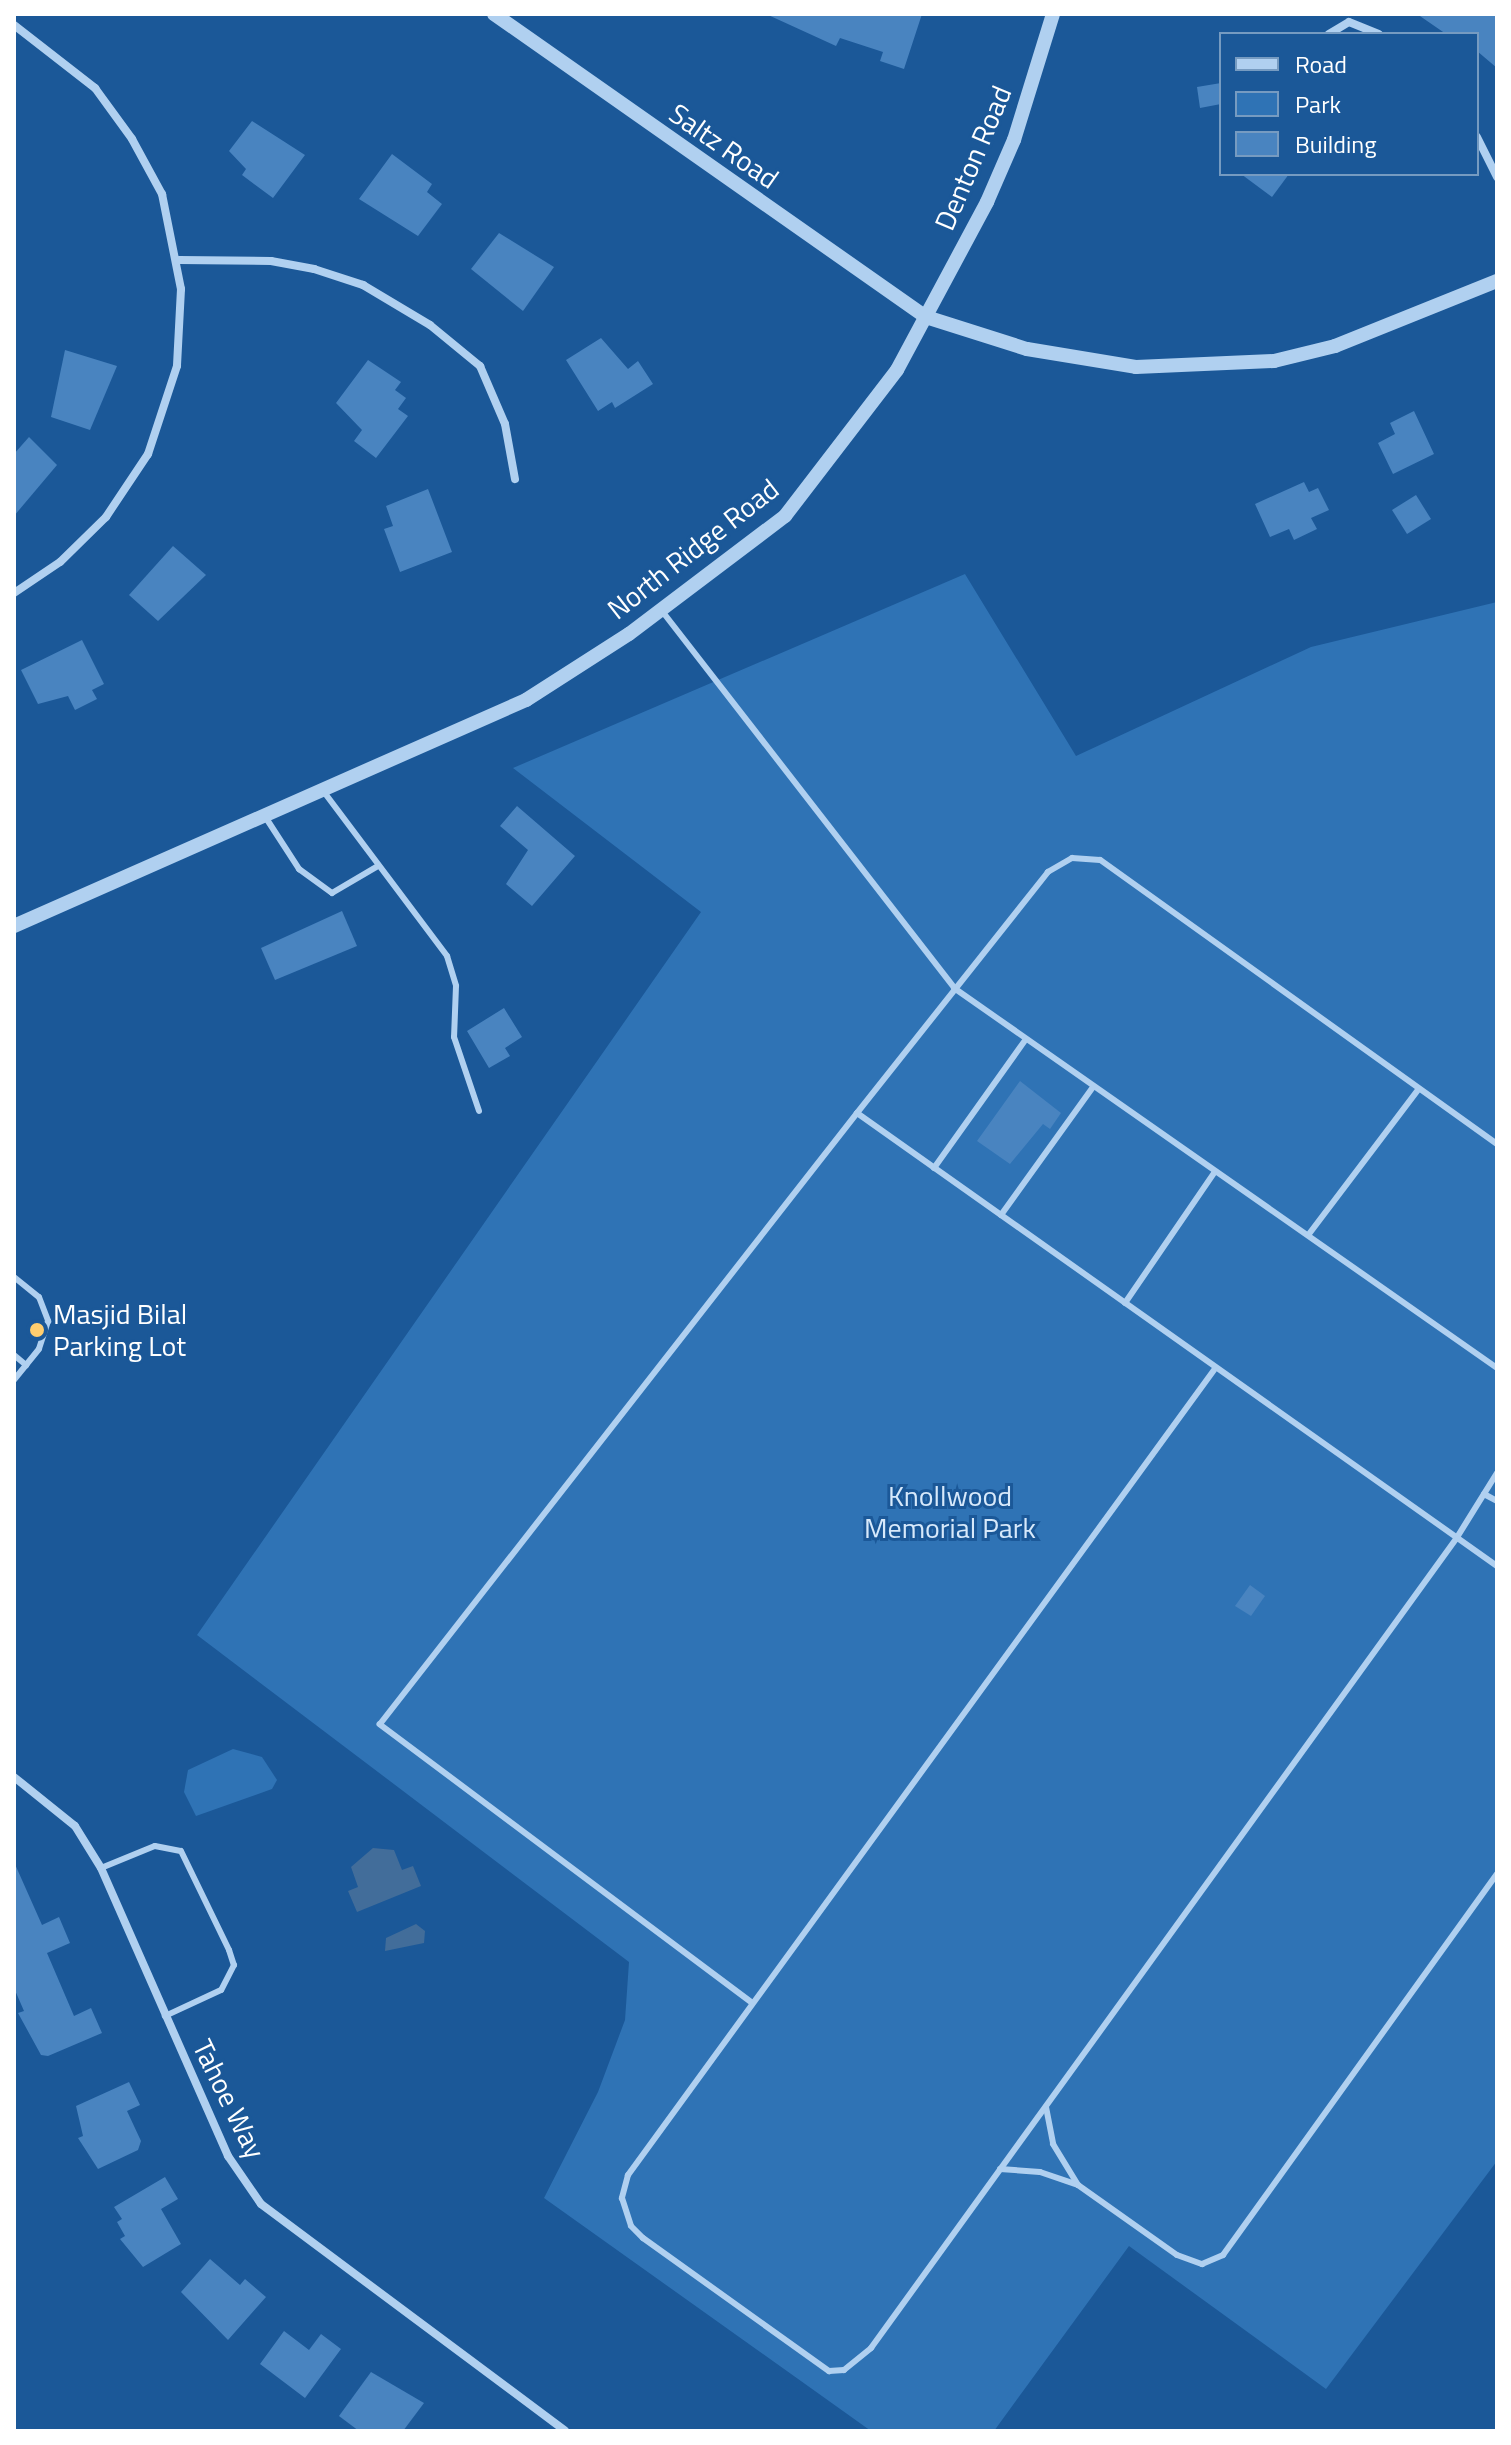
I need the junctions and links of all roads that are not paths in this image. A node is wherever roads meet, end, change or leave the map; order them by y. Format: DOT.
graph roads {
  1 [pos="494,14"];
  2 [pos="1053,14"];
  3 [pos="14,25"];
  4 [pos="1332,32"];
  5 [pos="1374,32"];
  6 [pos="1479,141"];
  7 [pos="1497,177"];
  8 [pos="179,260"];
  9 [pos="1497,281"];
  10 [pos="926,317"];
  11 [pos="515,479"];
  12 [pos="14,593"];
  13 [pos="661,610"];
  14 [pos="324,792"];
  15 [pos="266,818"];
  16 [pos="378,866"];
  17 [pos="14,926"];
  18 [pos="954,988"];
  19 [pos="1026,1039"];
  20 [pos="1093,1087"];
  21 [pos="1418,1090"];
  22 [pos="479,1111"];
  23 [pos="857,1113"];
  24 [pos="1497,1144"];
  25 [pos="934,1168"];
  26 [pos="1214,1173"];
  27 [pos="1001,1215"];
  28 [pos="1309,1234"];
  29 [pos="14,1277"];
  30 [pos="1125,1303"];
  31 [pos="14,1355"];
  32 [pos="26,1365"];
  33 [pos="1497,1368"];
  34 [pos="1214,1370"];
  35 [pos="14,1380"];
  36 [pos="1497,1473"];
  37 [pos="1484,1494"];
  38 [pos="1497,1501"];
  39 [pos="1456,1539"];
  40 [pos="1497,1566"];
  41 [pos="14,1777"];
  42 [pos="101,1868"];
  43 [pos="1497,1874"];
  44 [pos="751,2002"];
  45 [pos="165,2016"];
  46 [pos="1046,2107"];
  47 [pos="1000,2169"];
  48 [pos="1078,2185"];
  49 [pos="565,2431"];
  1 -- 10 [label="street, Saltz Road"];
  2 -- 10 [label="street, Denton Road"];
  3 -- 8 [label="street"];
  4 -- 5 [label="street"];
  6 -- 7 [label="street"];
  8 -- 11 [label="street"];
  8 -- 12 [label="street"];
  9 -- 10 [label="street"];
  10 -- 13 [label="street, North Ridge Road"];
  13 -- 14 [label="street, North Ridge Road"];
  13 -- 18 [label="lane"];
  14 -- 15 [label="street, North Ridge Road"];
  14 -- 16 [label="lane"];
  15 -- 16 [label="lane"];
  15 -- 17 [label="street, North Ridge Road"];
  16 -- 22 [label="lane"];
  18 -- 19 [label="lane"];
  18 -- 21 [label="lane"];
  18 -- 23 [label="lane"];
  19 -- 20 [label="lane"];
  19 -- 25 [label="lane"];
  20 -- 26 [label="lane"];
  20 -- 27 [label="lane"];
  21 -- 24 [label="lane"];
  21 -- 28 [label="lane"];
  23 -- 25 [label="lane"];
  23 -- 44 [label="lane"];
  25 -- 27 [label="lane"];
  26 -- 28 [label="lane"];
  26 -- 30 [label="lane"];
  27 -- 30 [label="lane"];
  28 -- 33 [label="lane"];
  29 -- 32 [label="lane"];
  30 -- 34 [label="lane"];
  31 -- 32 [label="lane"];
  32 -- 35 [label="lane"];
  34 -- 39 [label="lane"];
  34 -- 44 [label="lane"];
  36 -- 37 [label="lane"];
  37 -- 38 [label="lane"];
  37 -- 39 [label="lane"];
  39 -- 40 [label="lane"];
  39 -- 46 [label="lane"];
  41 -- 42 [label="street, Tahoe Way"];
  42 -- 45 [label="street, Tahoe Way"];
  42 -- 45 [label="lane"];
  43 -- 48 [label="lane"];
  44 -- 47 [label="lane"];
  45 -- 49 [label="street, Tahoe Way"];
  46 -- 47 [label="lane"];
  46 -- 48 [label="lane"];
  47 -- 48 [label="lane"];
}
